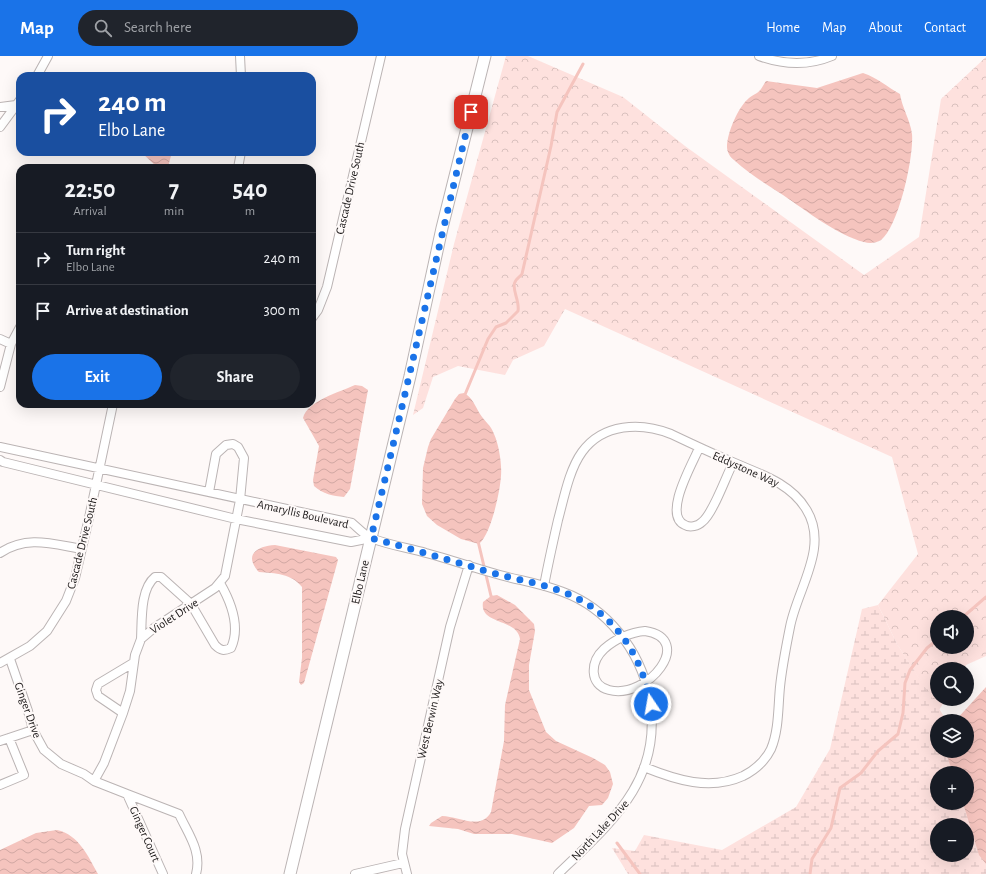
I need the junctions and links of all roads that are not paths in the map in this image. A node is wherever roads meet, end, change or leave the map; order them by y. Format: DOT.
graph roads {
  1 [pos="48,56"];
  2 [pos="240,56"];
  3 [pos="381,56"];
  4 [pos="484,56"];
  5 [pos="760,56"];
  6 [pos="832,56"];
  7 [pos="39,72"];
  8 [pos="241,72"];
  9 [pos="16,103"];
  10 [pos="16,106"];
  11 [pos="0,107"];
  12 [pos="0,127"];
  13 [pos="316,313"];
  14 [pos="16,335"];
  15 [pos="0,339"];
  16 [pos="11,344"];
  17 [pos="0,387"];
  18 [pos="112,408"];
  19 [pos="0,447"];
  20 [pos="699,448"];
  21 [pos="0,460"];
  22 [pos="733,462"];
  23 [pos="100,469"];
  24 [pos="96,485"];
  25 [pos="209,492"];
  26 [pos="240,500"];
  27 [pos="236,518"];
  28 [pos="371,538"];
  29 [pos="82,549"];
  30 [pos="0,553"];
  31 [pos="469,565"];
  32 [pos="220,583"];
  33 [pos="544,586"];
  34 [pos="191,604"];
  35 [pos="623,637"];
  36 [pos="141,639"];
  37 [pos="10,659"];
  38 [pos="0,663"];
  39 [pos="133,663"];
  40 [pos="646,682"];
  41 [pos="122,713"];
  42 [pos="33,730"];
  43 [pos="9,738"];
  44 [pos="0,741"];
  45 [pos="644,767"];
  46 [pos="94,781"];
  47 [pos="0,785"];
  48 [pos="127,794"];
  49 [pos="403,863"];
  50 [pos="163,874"];
  51 [pos="196,874"];
  52 [pos="290,874"];
  53 [pos="355,874"];
  54 [pos="407,874"];
  55 [pos="558,874"];
  1 -- 7 [label="street"];
  2 -- 8 [label="street"];
  3 -- 13 [label="street, Cascade Drive South"];
  4 -- 28 [label="street, Elbo Lane"];
  5 -- 6 [label="street"];
  9 -- 11 [label="street"];
  10 -- 12 [label="street"];
  14 -- 16 [label="street"];
  15 -- 16 [label="street"];
  16 -- 17 [label="street"];
  18 -- 23 [label="street, Cascade Drive South"];
  19 -- 23 [label="street, Amaryllis Boulevard"];
  20 -- 22 [label="street, Eddystone Way"];
  20 -- 22 [label="street"];
  20 -- 33 [label="street, Eddystone Way"];
  21 -- 24 [label="street, Amaryllis Boulevard"];
  22 -- 45 [label="street, Eddystone Way"];
  23 -- 24 [label="street, Cascade Drive South"];
  23 -- 25 [label="street, Amaryllis Boulevard"];
  24 -- 27 [label="street, Amaryllis Boulevard"];
  24 -- 29 [label="street, Cascade Drive South"];
  25 -- 26 [label="street, Amaryllis Boulevard"];
  25 -- 26 [label="street"];
  26 -- 27 [label="street"];
  26 -- 28 [label="street, Amaryllis Boulevard"];
  27 -- 28 [label="street, Amaryllis Boulevard"];
  27 -- 32 [label="street"];
  28 -- 31 [label="street, North Lake Drive"];
  28 -- 52 [label="street, Elbo Lane"];
  29 -- 30 [label="street"];
  29 -- 37 [label="street, Cascade Drive South"];
  31 -- 33 [label="street, North Lake Drive"];
  31 -- 49 [label="street, West Berwin Way"];
  32 -- 34 [label="street, Violet Drive"];
  32 -- 34 [label="street"];
  33 -- 35 [label="street, North Lake Drive"];
  34 -- 36 [label="street, Violet Drive"];
  34 -- 36 [label="street"];
  35 -- 40 [label="street, North Lake Drive"];
  35 -- 40 [label="street"];
  35 -- 40 [label="street"];
  36 -- 39 [label="street, Violet Drive"];
  37 -- 38 [label="street, Cascade Drive South"];
  37 -- 42 [label="street, Ginger Drive"];
  39 -- 41 [label="street, Violet Drive"];
  39 -- 41 [label="street"];
  40 -- 45 [label="street, North Lake Drive"];
  41 -- 46 [label="street, Violet Drive"];
  42 -- 43 [label="street"];
  42 -- 46 [label="street, Ginger Drive"];
  43 -- 44 [label="street"];
  43 -- 47 [label="street"];
  45 -- 55 [label="street, North Lake Drive"];
  46 -- 48 [label="street, Ginger Court"];
  48 -- 50 [label="street, Ginger Court"];
  48 -- 51 [label="street, Ginger Court"];
  49 -- 53 [label="street"];
  49 -- 54 [label="street, West Berwin Way"];
}
